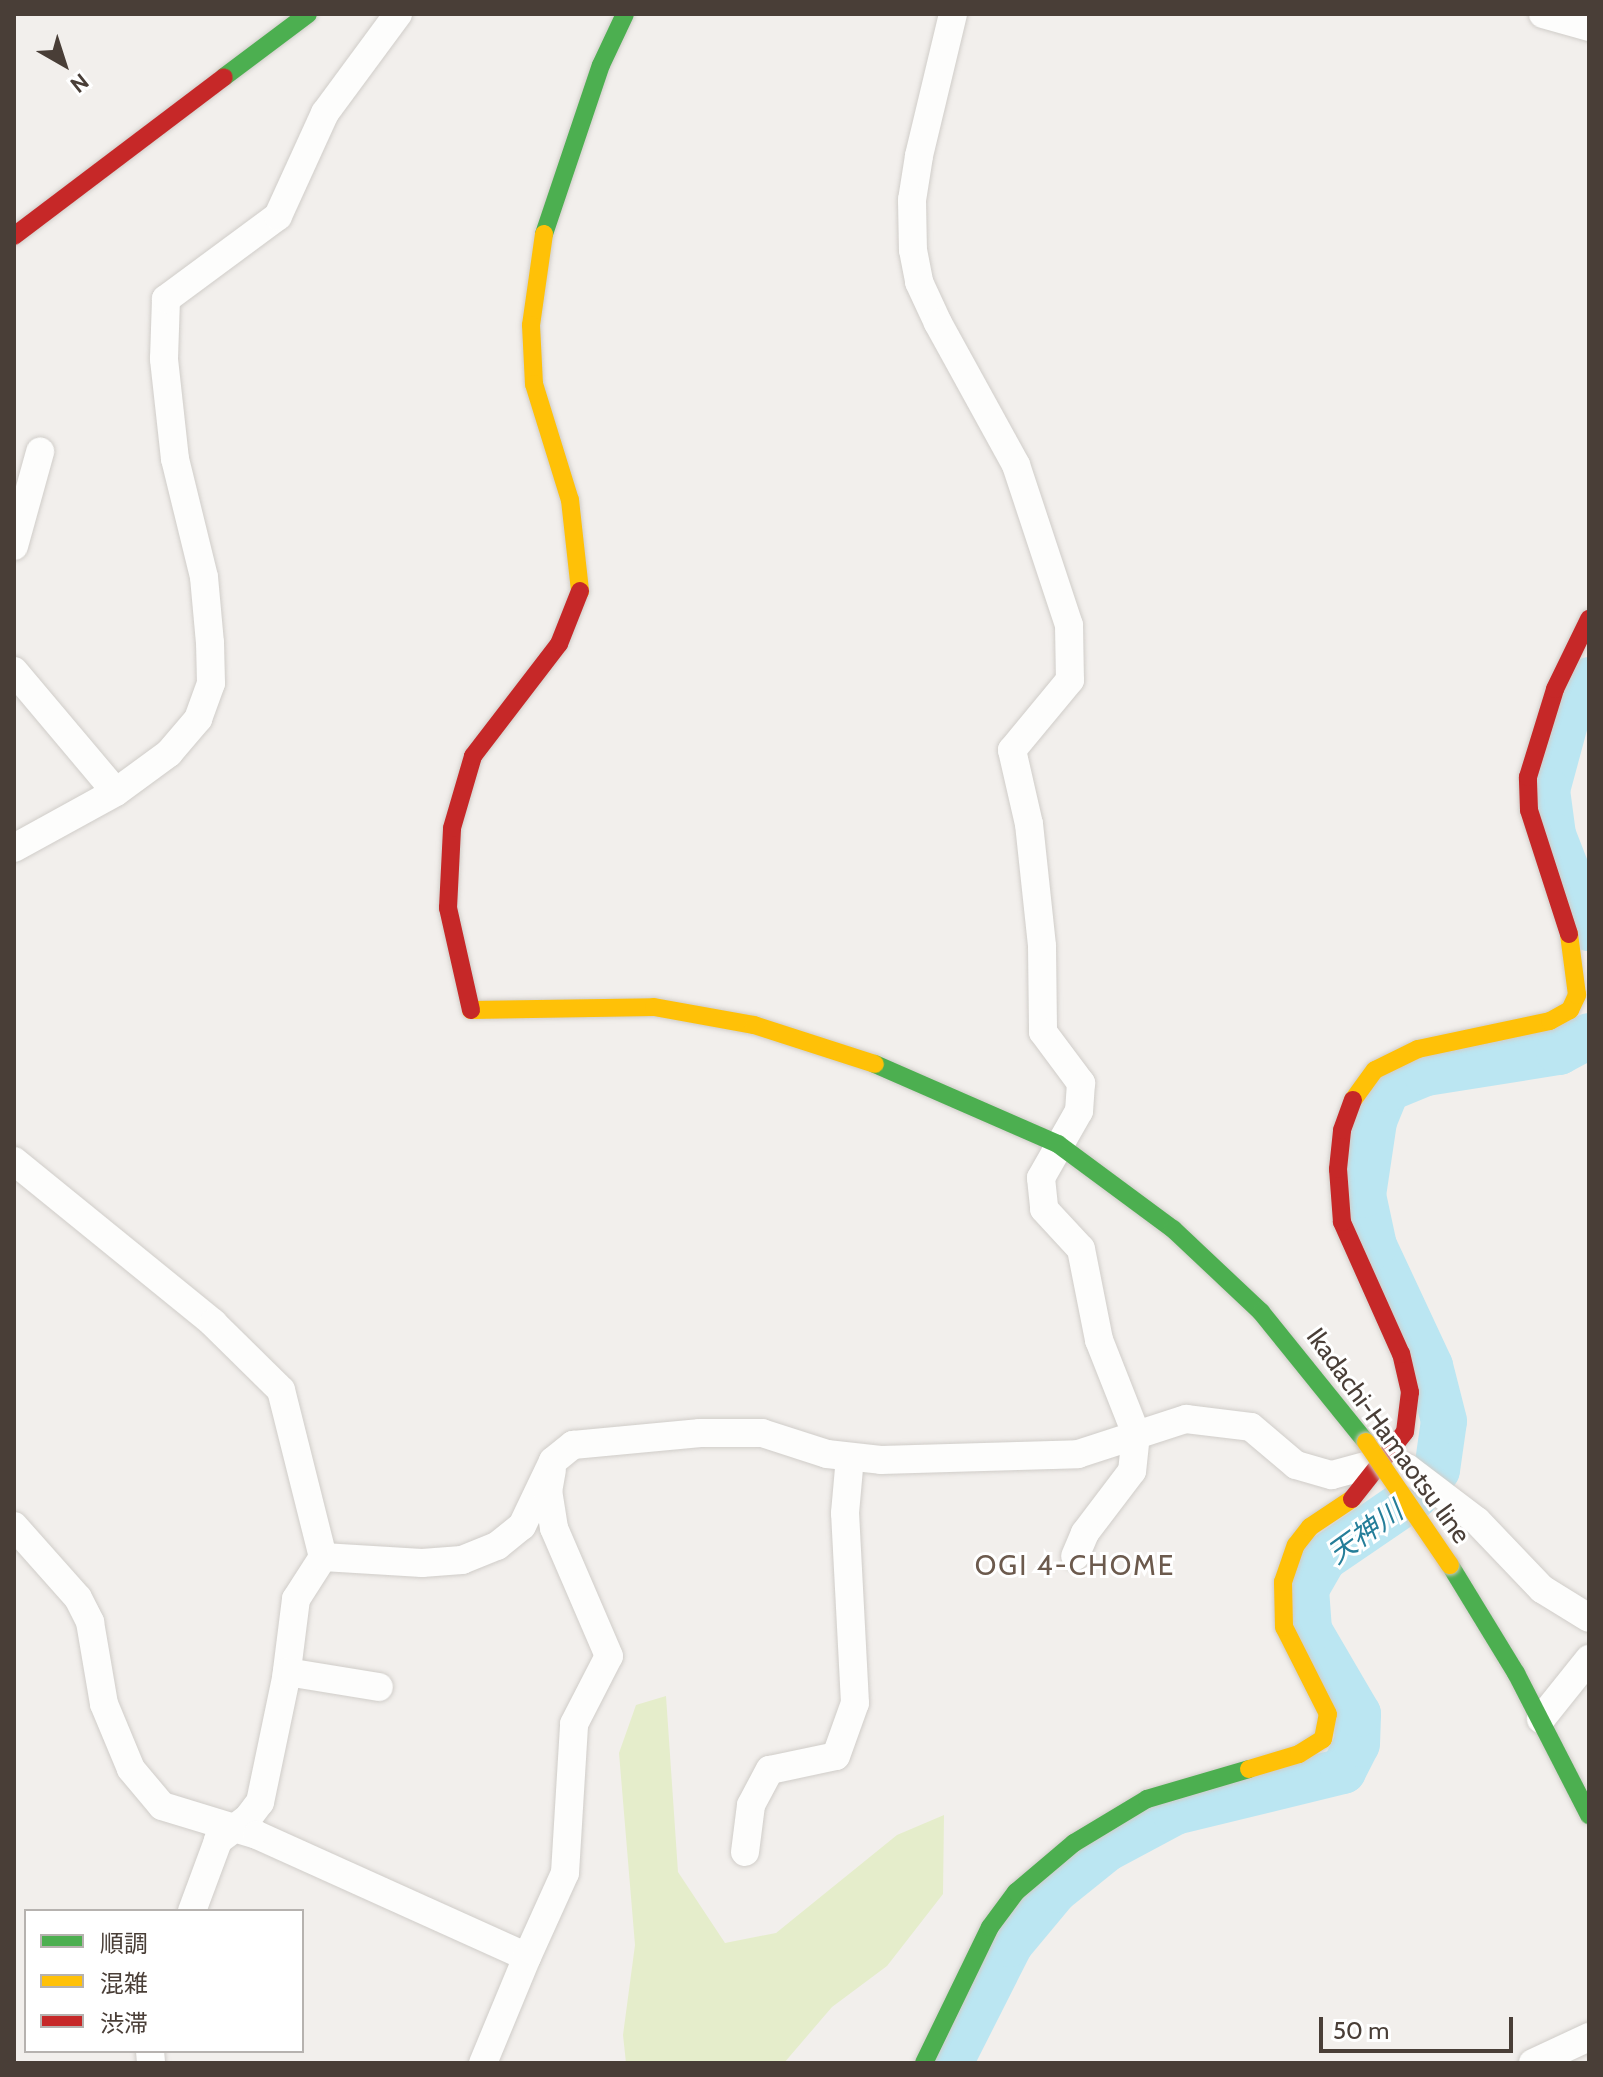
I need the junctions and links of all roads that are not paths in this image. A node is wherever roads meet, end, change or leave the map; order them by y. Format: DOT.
graph roads {
  1 [pos="308,14"];
  2 [pos="398,14"];
  3 [pos="625,14"];
  4 [pos="953,14"];
  5 [pos="1543,14"];
  6 [pos="1589,27"];
  7 [pos="14,236"];
  8 [pos="40,452"];
  9 [pos="14,546"];
  10 [pos="1589,619"];
  11 [pos="14,671"];
  12 [pos="116,792"];
  13 [pos="14,848"];
  14 [pos="1058,1144"];
  15 [pos="14,1161"];
  16 [pos="1136,1434"];
  17 [pos="850,1457"];
  18 [pos="1385,1457"];
  19 [pos="553,1461"];
  20 [pos="14,1526"];
  21 [pos="1075,1556"];
  22 [pos="323,1557"];
  23 [pos="1589,1618"];
  24 [pos="1589,1659"];
  25 [pos="287,1672"];
  26 [pos="379,1687"];
  27 [pos="1541,1719"];
  28 [pos="1589,1815"];
  29 [pos="232,1827"];
  30 [pos="745,1852"];
  31 [pos="193,1909"];
  32 [pos="527,1957"];
  33 [pos="1589,2037"];
  34 [pos="483,2063"];
  35 [pos="924,2063"];
  36 [pos="1533,2063"];
  1 -- 7 [label="street"];
  2 -- 12 [label="street"];
  3 -- 14 [label="street, Ikadachi-Hamaotsu line"];
  4 -- 14 [label="street"];
  5 -- 6 [label="street"];
  8 -- 9 [label="street"];
  10 -- 18 [label="street"];
  11 -- 12 [label="street"];
  12 -- 13 [label="street"];
  14 -- 16 [label="street"];
  14 -- 18 [label="street, Ikadachi-Hamaotsu line"];
  15 -- 22 [label="street"];
  16 -- 17 [label="street"];
  16 -- 18 [label="street"];
  16 -- 21 [label="street"];
  17 -- 19 [label="street"];
  17 -- 30 [label="street"];
  18 -- 23 [label="street"];
  18 -- 27 [label="street, Ikadachi-Hamaotsu line, bridge"];
  18 -- 35 [label="street"];
  19 -- 22 [label="street"];
  19 -- 32 [label="street"];
  20 -- 29 [label="street"];
  22 -- 25 [label="street"];
  24 -- 27 [label="street"];
  25 -- 26 [label="street"];
  25 -- 29 [label="street"];
  27 -- 28 [label="street, Ikadachi-Hamaotsu line"];
  29 -- 31 [label="street"];
  29 -- 32 [label="street"];
  32 -- 34 [label="street"];
  33 -- 36 [label="street"];
}
